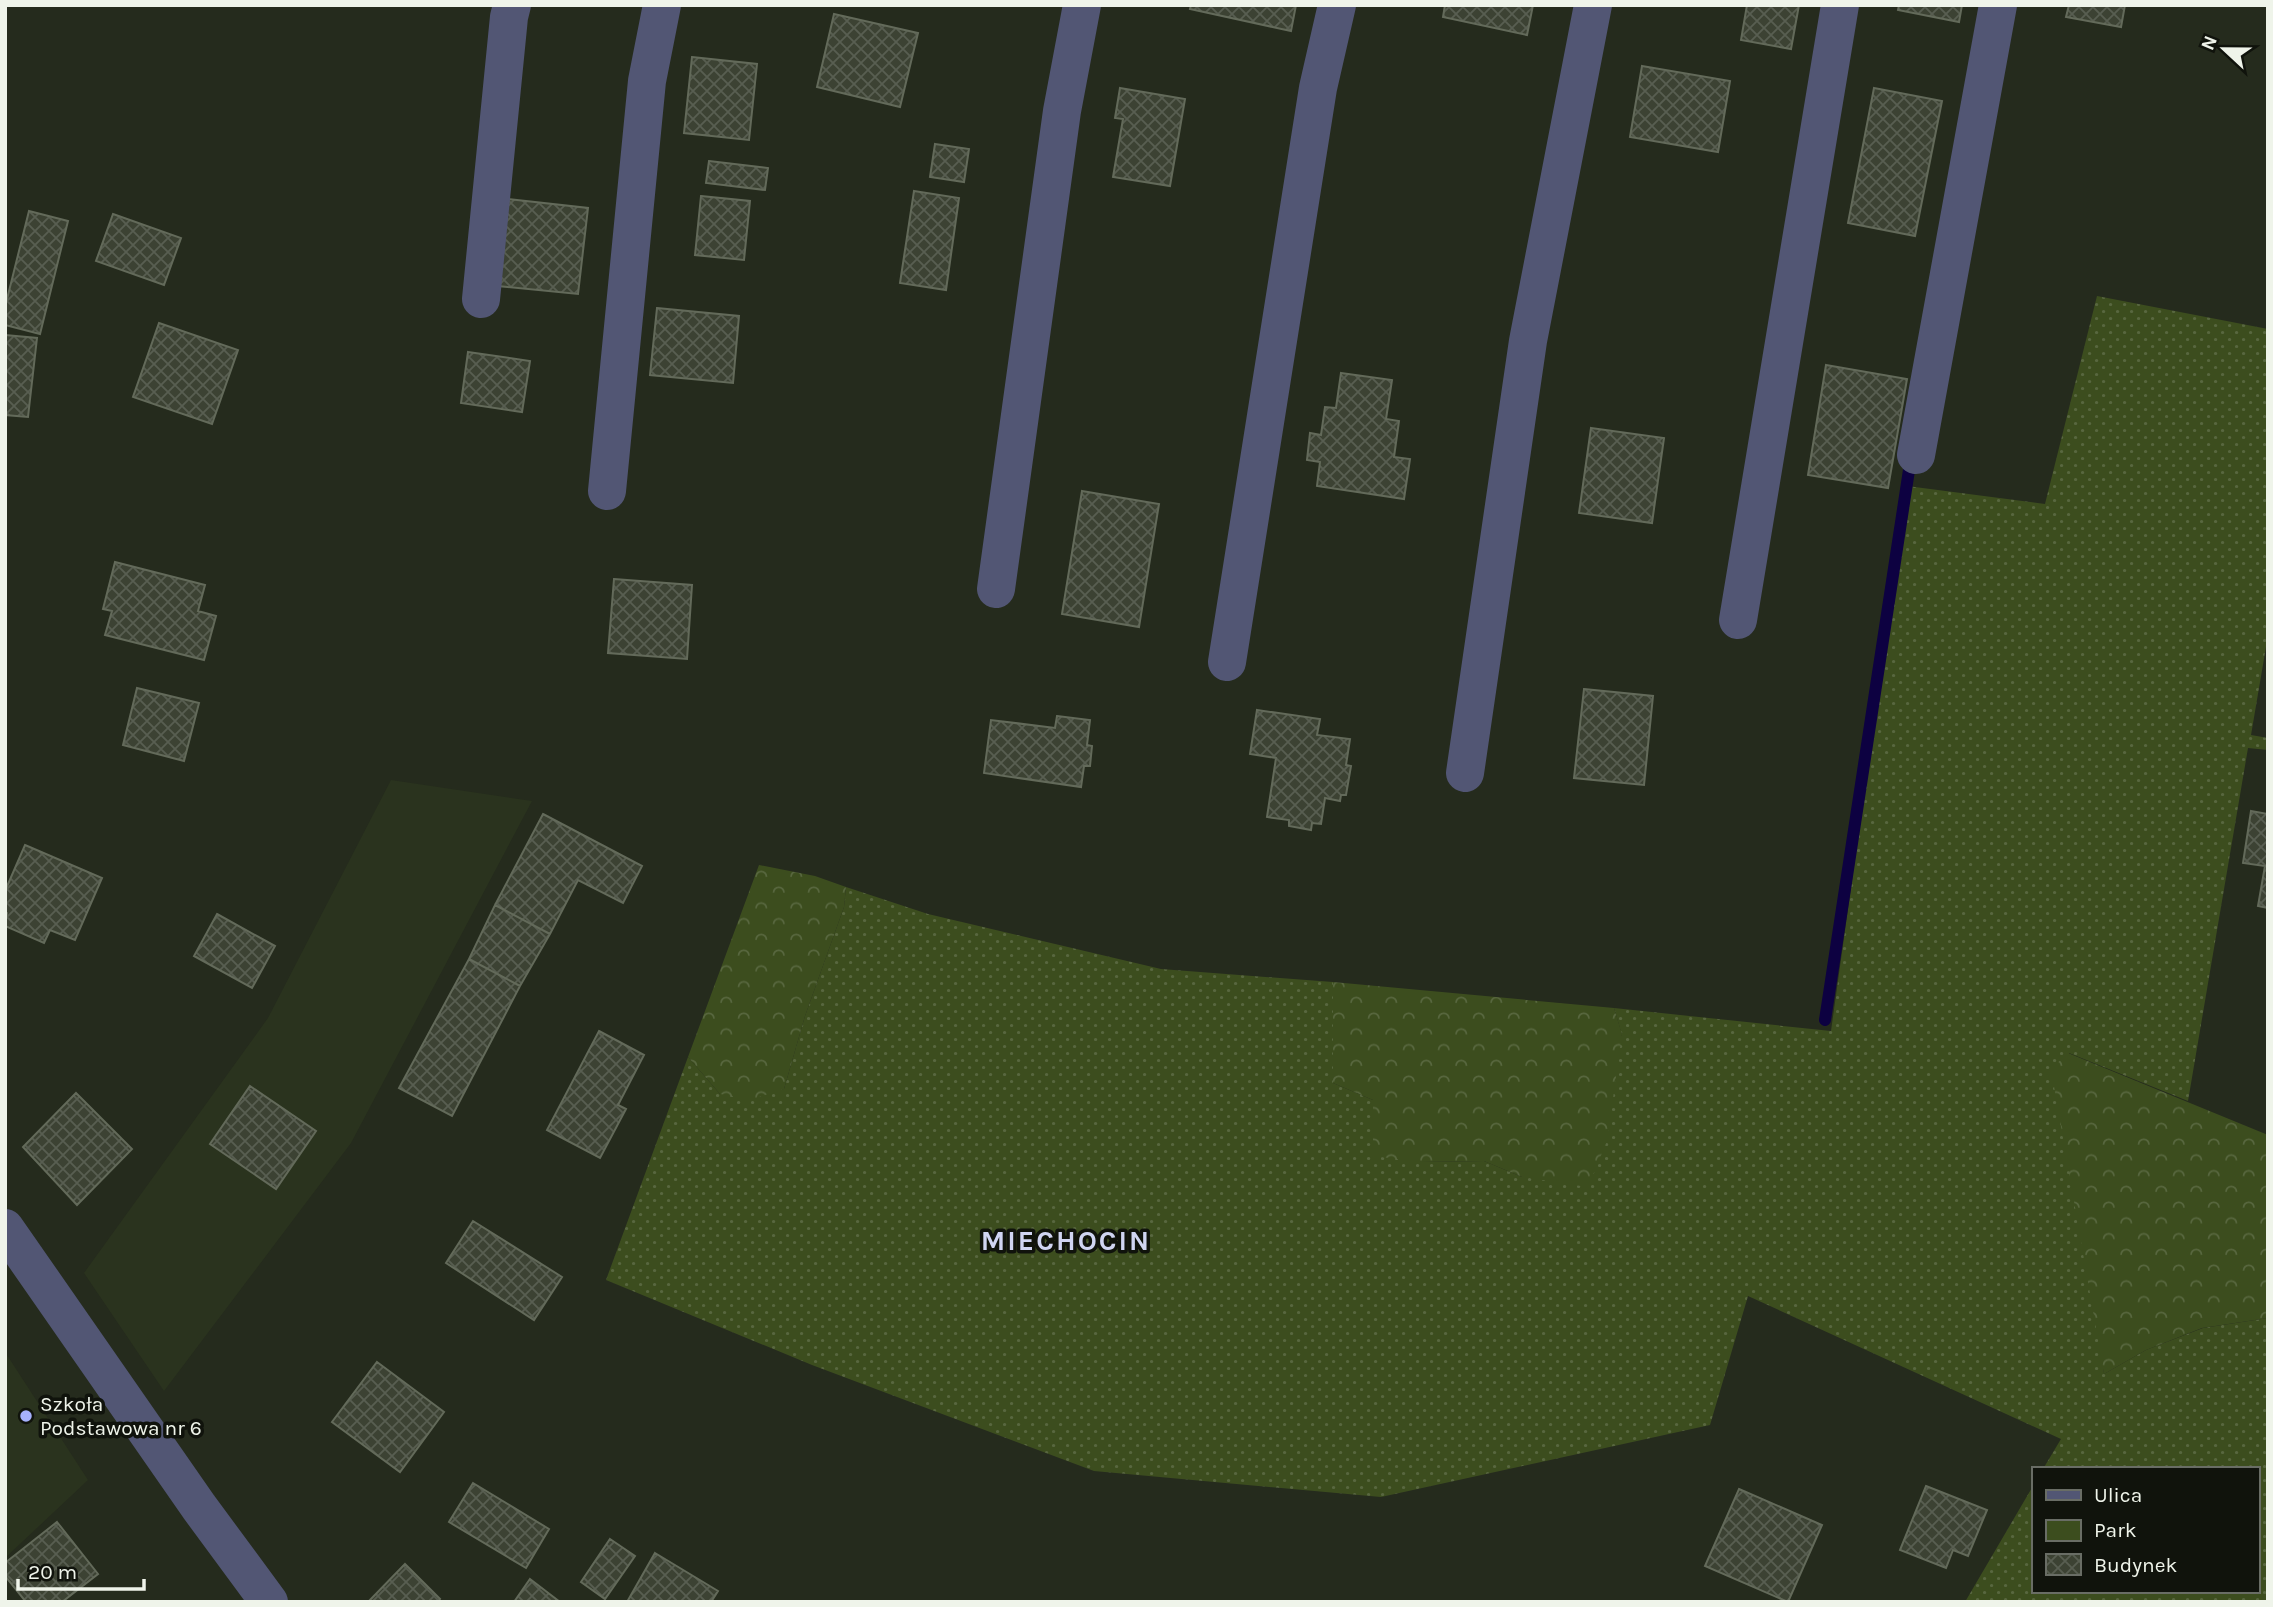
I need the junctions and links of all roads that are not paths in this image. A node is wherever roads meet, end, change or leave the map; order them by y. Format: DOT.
graph roads {
  1 [pos="512,5"];
  2 [pos="662,5"];
  3 [pos="1082,5"];
  4 [pos="1336,5"];
  5 [pos="1593,5"];
  6 [pos="1840,5"];
  7 [pos="1998,5"];
  8 [pos="481,299"];
  9 [pos="1916,455"];
  10 [pos="607,491"];
  11 [pos="996,589"];
  12 [pos="1738,620"];
  13 [pos="1227,662"];
  14 [pos="1465,773"];
  15 [pos="6,1233"];
  16 [pos="269,1602"];
  1 -- 8 [label="street"];
  2 -- 10 [label="street"];
  3 -- 11 [label="street"];
  4 -- 13 [label="street"];
  5 -- 14 [label="street"];
  6 -- 12 [label="street"];
  7 -- 9 [label="street"];
  15 -- 16 [label="street"];
}
